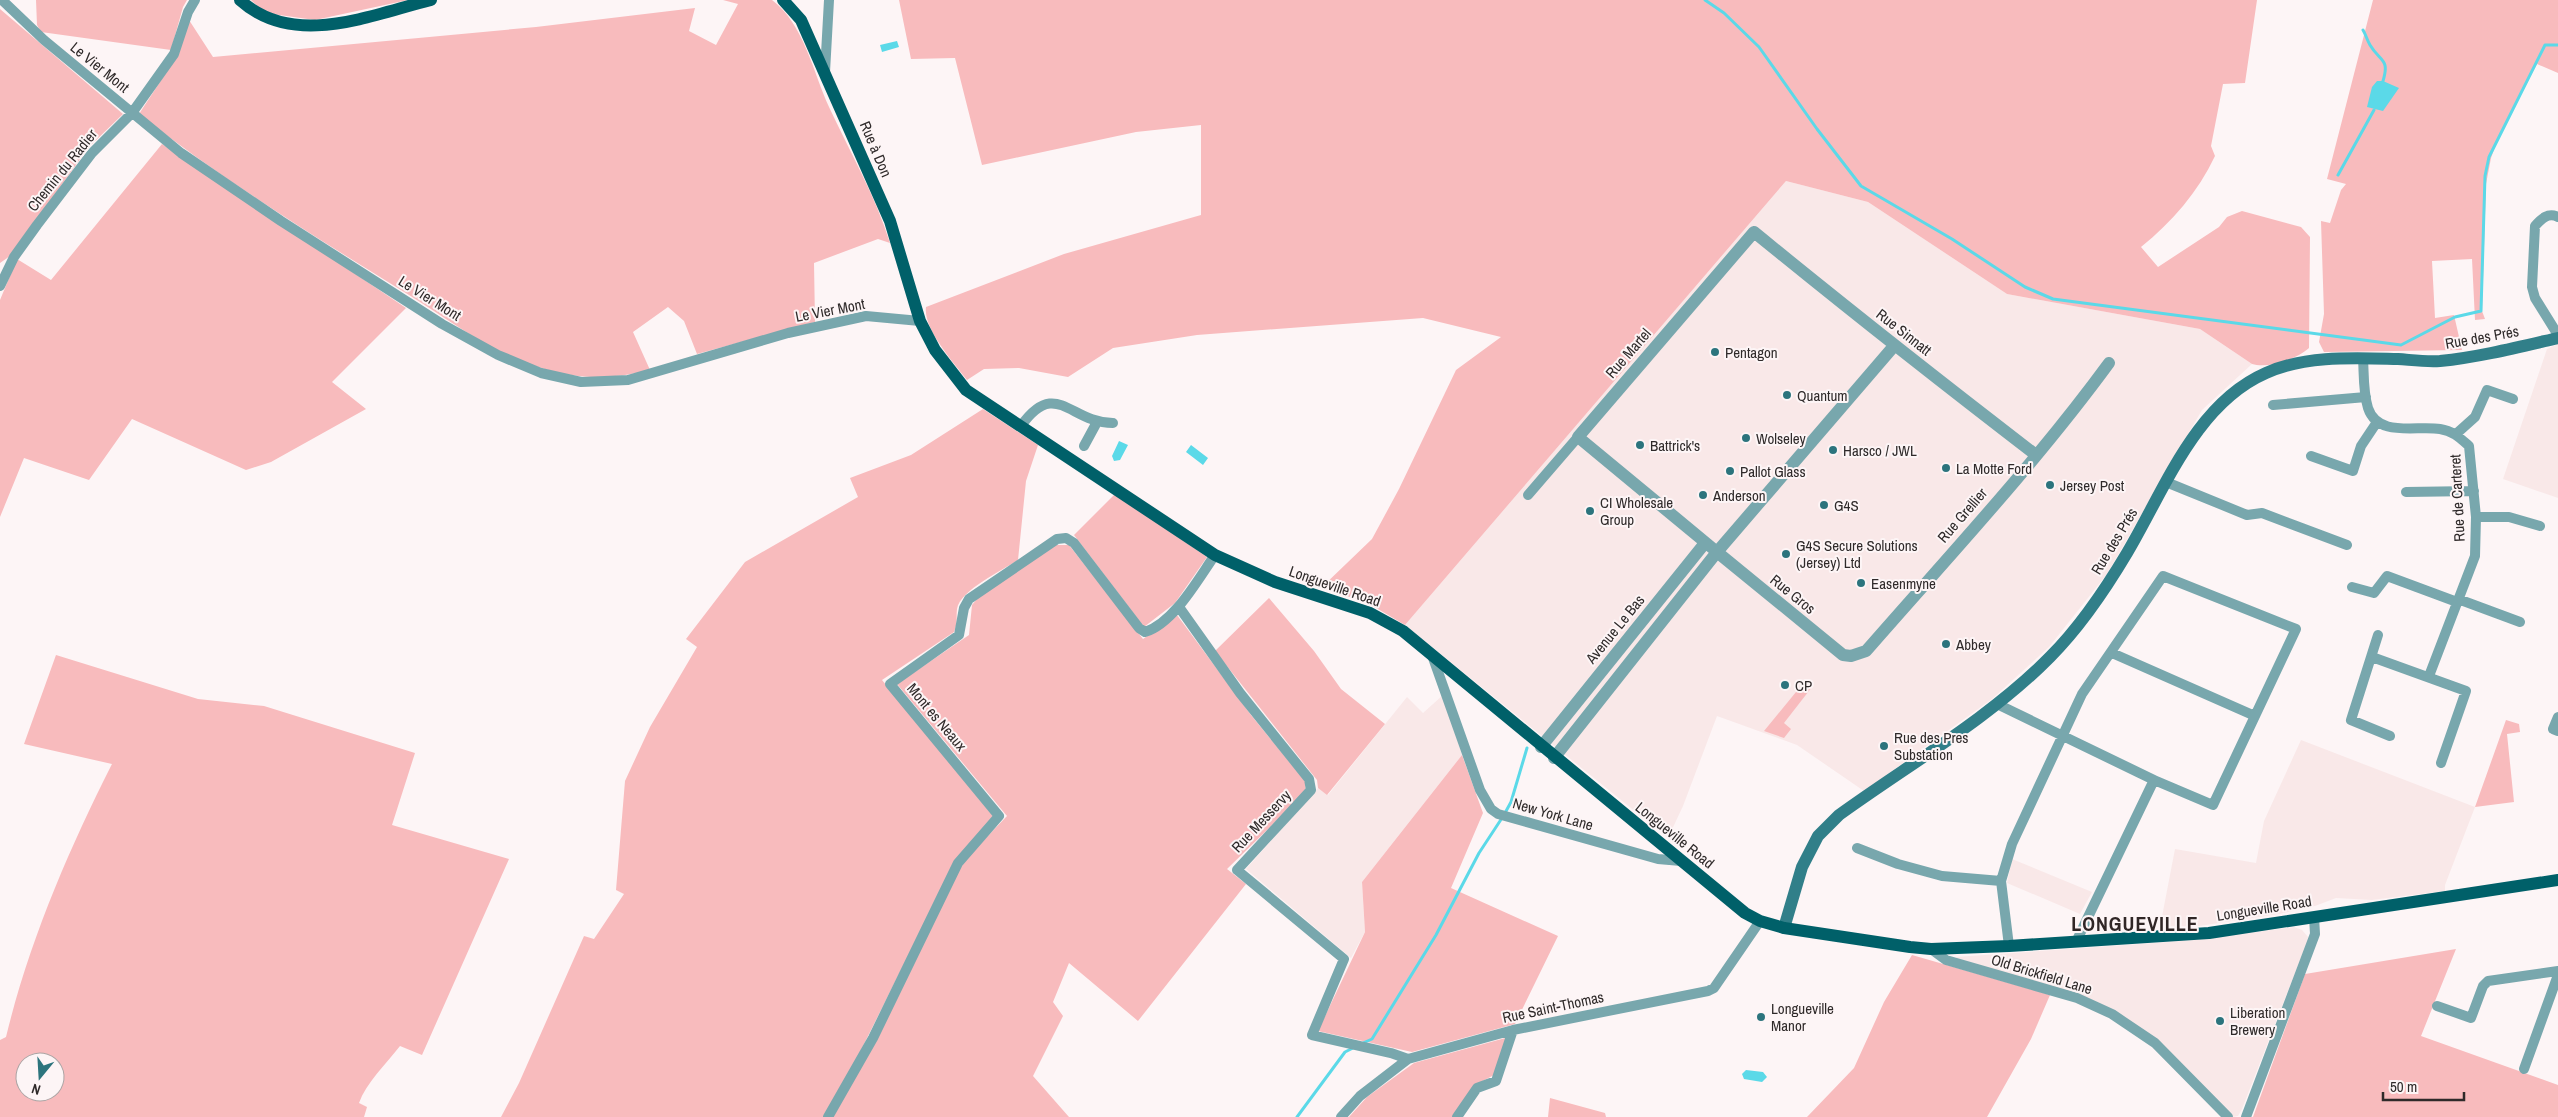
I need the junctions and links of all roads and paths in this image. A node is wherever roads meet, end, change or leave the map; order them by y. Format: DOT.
graph roads {
  1 [pos="2,0"];
  2 [pos="194,0"];
  3 [pos="240,0"];
  4 [pos="431,0"];
  5 [pos="783,0"];
  6 [pos="829,0"];
  7 [pos="825,72"];
  8 [pos="132,113"];
  9 [pos="2558,217"];
  10 [pos="1754,232"];
  11 [pos="0,286"];
  12 [pos="920,321"];
  13 [pos="2558,337"];
  14 [pos="1894,346"];
  15 [pos="2363,358"];
  16 [pos="2108,363"];
  17 [pos="2366,397"];
  18 [pos="2513,399"];
  19 [pos="2273,405"];
  20 [pos="1097,422"];
  21 [pos="2377,422"];
  22 [pos="1113,423"];
  23 [pos="1021,426"];
  24 [pos="2456,434"];
  25 [pos="1578,437"];
  26 [pos="1084,446"];
  27 [pos="2036,456"];
  28 [pos="2311,456"];
  29 [pos="2166,482"];
  30 [pos="2474,491"];
  31 [pos="2406,492"];
  32 [pos="1528,495"];
  33 [pos="2476,517"];
  34 [pos="2540,526"];
  35 [pos="1705,543"];
  36 [pos="2347,546"];
  37 [pos="1717,552"];
  38 [pos="1215,555"];
  39 [pos="2352,587"];
  40 [pos="2458,601"];
  41 [pos="1178,607"];
  42 [pos="2520,622"];
  43 [pos="2378,635"];
  44 [pos="2112,653"];
  45 [pos="1432,655"];
  46 [pos="1851,656"];
  47 [pos="2372,657"];
  48 [pos="2429,676"];
  49 [pos="1997,704"];
  50 [pos="2255,716"];
  51 [pos="2558,717"];
  52 [pos="2558,731"];
  53 [pos="2061,736"];
  54 [pos="2390,736"];
  55 [pos="1541,747"];
  56 [pos="1554,758"];
  57 [pos="2441,763"];
  58 [pos="2154,780"];
  59 [pos="1857,848"];
  60 [pos="1681,861"];
  61 [pos="2558,880"];
  62 [pos="2001,882"];
  63 [pos="2314,917"];
  64 [pos="1760,921"];
  65 [pos="1784,928"];
  66 [pos="2076,942"];
  67 [pos="2009,946"];
  68 [pos="1931,949"];
  69 [pos="2558,973"];
  70 [pos="2437,1006"];
  71 [pos="1513,1030"];
  72 [pos="1408,1059"];
  73 [pos="2524,1069"];
  74 [pos="828,1117"];
  75 [pos="1341,1117"];
  76 [pos="1457,1117"];
  77 [pos="2228,1117"];
  78 [pos="2246,1117"];
  1 -- 8 [label="street, Le Vier Mont"];
  2 -- 8 [label="street, Chemin du Radier"];
  3 -- 4 [label="main road"];
  5 -- 7 [label="main road, Rue à Don"];
  6 -- 7 [label="street"];
  7 -- 12 [label="main road, Rue à Don"];
  8 -- 11 [label="street, Chemin du Radier"];
  8 -- 12 [label="street, Le Vier Mont"];
  9 -- 13 [label="street"];
  10 -- 14 [label="street, Rue Sinnatt"];
  10 -- 25 [label="street, Rue Martel"];
  12 -- 23 [label="main road, Longueville Road"];
  13 -- 15 [label="main road, Rue des Prés"];
  14 -- 27 [label="street, Rue Sinnatt"];
  14 -- 37 [label="street"];
  15 -- 17 [label="street"];
  15 -- 29 [label="main road, Rue des Prés"];
  16 -- 27 [label="street, Rue Grellier"];
  17 -- 19 [label="street"];
  17 -- 21 [label="street"];
  18 -- 24 [label="street"];
  20 -- 22 [label="street"];
  20 -- 23 [label="street"];
  20 -- 26 [label="street"];
  21 -- 24 [label="street, Rue de Carteret"];
  21 -- 28 [label="street"];
  23 -- 38 [label="main road, Longueville Road"];
  24 -- 30 [label="street, Rue de Carteret"];
  25 -- 32 [label="street, Rue Martel"];
  25 -- 35 [label="street"];
  27 -- 46 [label="street, Rue Grellier"];
  29 -- 36 [label="street"];
  29 -- 49 [label="main road, Rue des Prés"];
  30 -- 31 [label="street"];
  30 -- 33 [label="street, Rue de Carteret"];
  33 -- 34 [label="street"];
  33 -- 40 [label="street, Rue de Carteret"];
  35 -- 37 [label="street"];
  35 -- 55 [label="street, Avenue Le Bas"];
  37 -- 46 [label="street, Rue Gros"];
  37 -- 56 [label="street"];
  38 -- 41 [label="street, Mont es Neaux"];
  38 -- 45 [label="main road, Longueville Road"];
  39 -- 40 [label="street"];
  40 -- 42 [label="street"];
  40 -- 48 [label="street, Rue de Carteret"];
  41 -- 72 [label="street, Rue Messervy"];
  41 -- 74 [label="street, Mont es Neaux"];
  43 -- 47 [label="street"];
  44 -- 50 [label="street"];
  44 -- 50 [label="street"];
  44 -- 53 [label="street"];
  45 -- 55 [label="main road, Longueville Road"];
  45 -- 60 [label="street, New York Lane"];
  47 -- 48 [label="street"];
  47 -- 54 [label="street"];
  48 -- 57 [label="street"];
  49 -- 53 [label="street"];
  49 -- 65 [label="main road, Rue des Prés"];
  50 -- 58 [label="street"];
  51 -- 52 [label="street"];
  53 -- 58 [label="street"];
  53 -- 62 [label="street"];
  55 -- 56 [label="main road, Longueville Road"];
  56 -- 60 [label="main road, Longueville Road"];
  58 -- 66 [label="street"];
  59 -- 62 [label="street"];
  60 -- 64 [label="main road, Longueville Road"];
  61 -- 63 [label="main road, Longueville Road"];
  62 -- 67 [label="street"];
  63 -- 66 [label="main road, Longueville Road"];
  63 -- 78 [label="street"];
  64 -- 65 [label="main road, Longueville Road"];
  64 -- 71 [label="street, Rue Saint-Thomas"];
  65 -- 68 [label="main road, Longueville Road"];
  66 -- 67 [label="main road, Longueville Road"];
  67 -- 68 [label="main road, Longueville Road"];
  68 -- 77 [label="street, Old Brickfield Lane"];
  69 -- 70 [label="street"];
  69 -- 73 [label="street"];
  71 -- 72 [label="street, Rue Saint-Thomas"];
  71 -- 76 [label="street"];
  72 -- 75 [label="street, Rue Saint-Thomas"];
}
